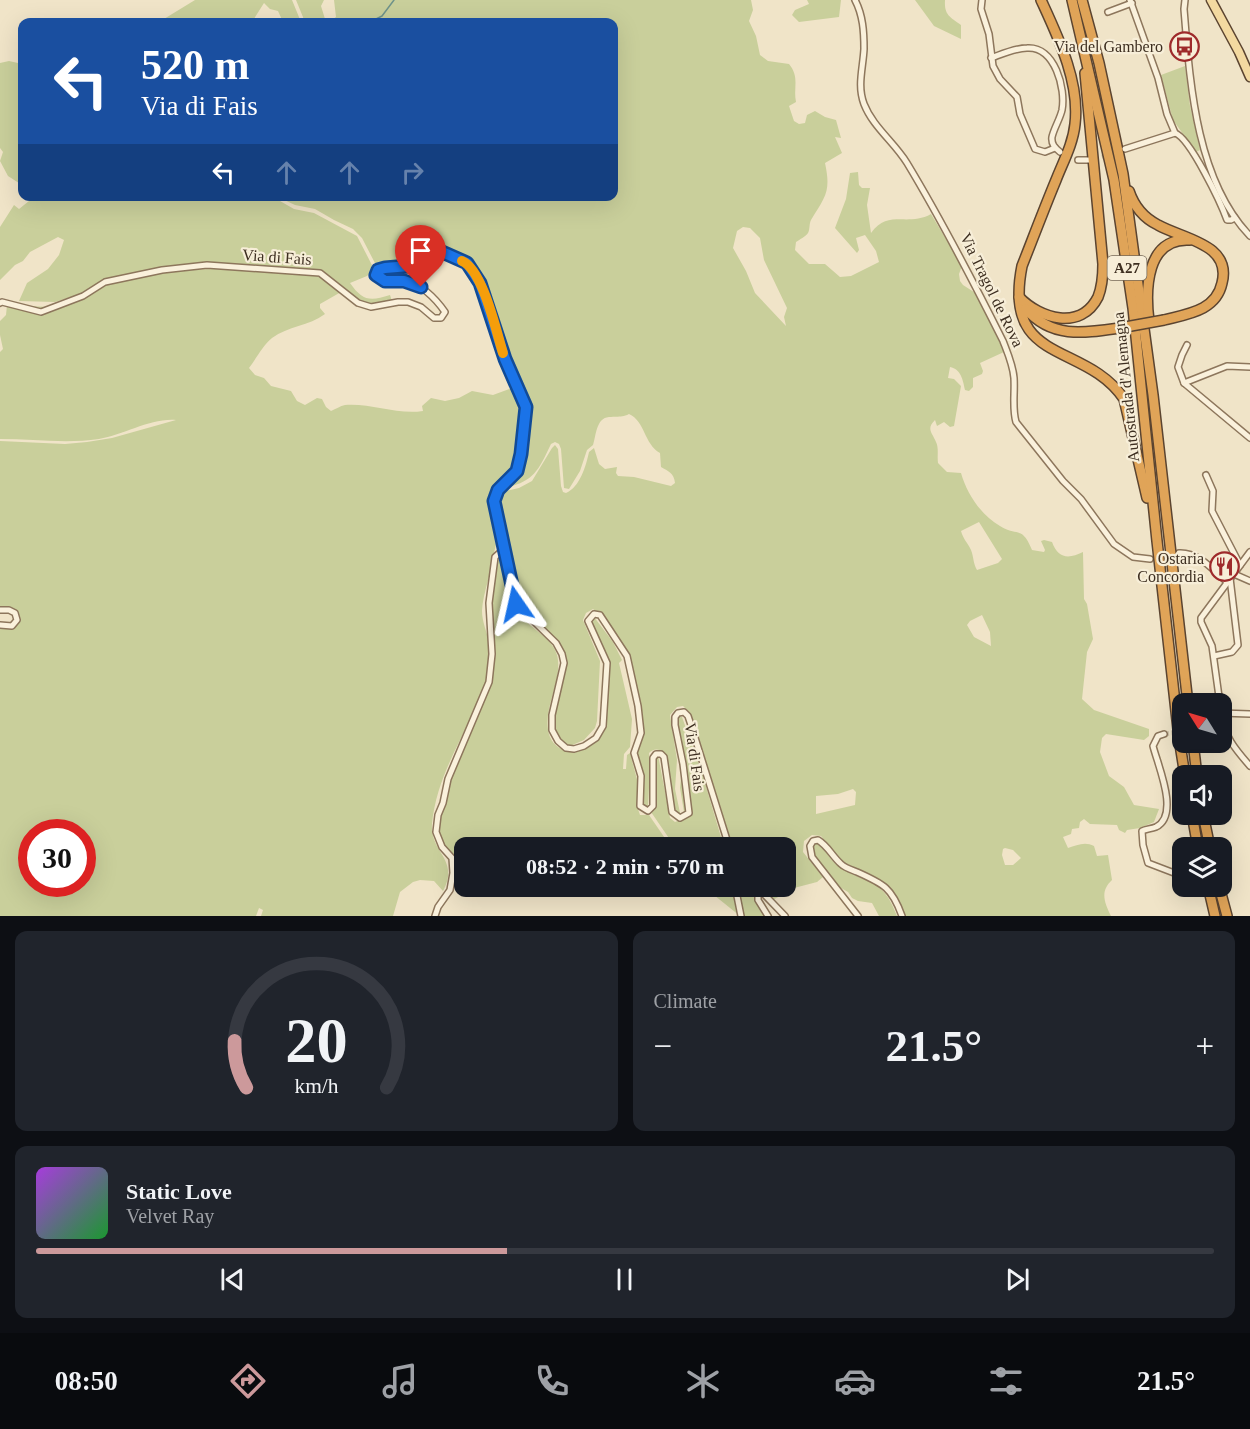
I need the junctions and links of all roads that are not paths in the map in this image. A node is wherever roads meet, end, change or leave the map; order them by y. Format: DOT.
graph roads {
  1 [pos="855,0"];
  2 [pos="981,0"];
  3 [pos="1041,0"];
  4 [pos="1072,0"];
  5 [pos="1082,0"];
  6 [pos="1185,0"];
  7 [pos="1211,0"];
  8 [pos="1131,2"];
  9 [pos="1108,12"];
  10 [pos="1081,32"];
  11 [pos="991,58"];
  12 [pos="1250,76"];
  13 [pos="1175,133"];
  14 [pos="1125,149"];
  15 [pos="1078,160"];
  16 [pos="1089,160"];
  17 [pos="1123,174"];
  18 [pos="1235,218"];
  19 [pos="1250,236"];
  20 [pos="1198,242"];
  21 [pos="1019,297"];
  22 [pos="0,303"];
  23 [pos="1187,345"];
  24 [pos="1250,367"];
  25 [pos="1184,383"];
  26 [pos="1153,395"];
  27 [pos="1250,438"];
  28 [pos="1206,474"];
  29 [pos="1157,541"];
  30 [pos="505,548"];
  31 [pos="1250,552"];
  32 [pos="1179,553"];
  33 [pos="1150,559"];
  34 [pos="1240,565"];
  35 [pos="1230,578"];
  36 [pos="1250,581"];
  37 [pos="0,610"];
  38 [pos="0,625"];
  39 [pos="1214,656"];
  40 [pos="1187,693"];
  41 [pos="1219,693"];
  42 [pos="1232,713"];
  43 [pos="1250,714"];
  44 [pos="1164,734"];
  45 [pos="1232,745"];
  46 [pos="1184,765"];
  47 [pos="1250,766"];
  48 [pos="727,837"];
  49 [pos="1172,872"];
  50 [pos="737,897"];
  51 [pos="758,897"];
  52 [pos="767,897"];
  53 [pos="1211,897"];
  54 [pos="1223,897"];
  55 [pos="435,916"];
  56 [pos="741,916"];
  57 [pos="768,916"];
  58 [pos="785,916"];
  59 [pos="858,916"];
  60 [pos="902,916"];
  61 [pos="1215,916"];
  62 [pos="1227,916"];
  1 -- 33 [label="street, Via Tragol de Rova"];
  2 -- 11 [label="street"];
  3 -- 21 [label="highway, A27"];
  4 -- 10 [label="highway, Autostrada d'Alemagna / A27"];
  5 -- 17 [label="highway, Autostrada d'Alemagna / A27"];
  6 -- 18 [label="street"];
  7 -- 12 [label="main road"];
  8 -- 9 [label="street"];
  8 -- 13 [label="street"];
  10 -- 21 [label="highway, A27"];
  10 -- 29 [label="highway, Autostrada d'Alemagna / A27"];
  11 -- 11 [label="street"];
  13 -- 14 [label="street"];
  13 -- 18 [label="street"];
  15 -- 16 [label="street"];
  17 -- 20 [label="highway, A27"];
  17 -- 26 [label="highway, Autostrada d'Alemagna / A27"];
  18 -- 19 [label="street"];
  20 -- 21 [label="highway, A27, bridge"];
  20 -- 26 [label="highway, A27"];
  21 -- 29 [label="highway, A27"];
  22 -- 30 [label="street, Via di Fais"];
  23 -- 25 [label="street"];
  24 -- 25 [label="street"];
  25 -- 27 [label="street"];
  26 -- 40 [label="highway, Autostrada d'Alemagna / A27"];
  28 -- 34 [label="street"];
  29 -- 46 [label="highway, Autostrada d'Alemagna / A27"];
  30 -- 48 [label="street, Via di Fais"];
  30 -- 55 [label="street"];
  31 -- 34 [label="street"];
  32 -- 35 [label="street"];
  34 -- 35 [label="street"];
  35 -- 36 [label="street"];
  35 -- 39 [label="street"];
  35 -- 39 [label="street"];
  37 -- 38 [label="street"];
  39 -- 41 [label="street"];
  42 -- 43 [label="street"];
  44 -- 49 [label="street"];
  45 -- 47 [label="street"];
  50 -- 56 [label="street"];
  51 -- 57 [label="street"];
  52 -- 58 [label="street"];
  53 -- 61 [label="highway"];
  54 -- 62 [label="highway"];
  59 -- 60 [label="street"];
}
